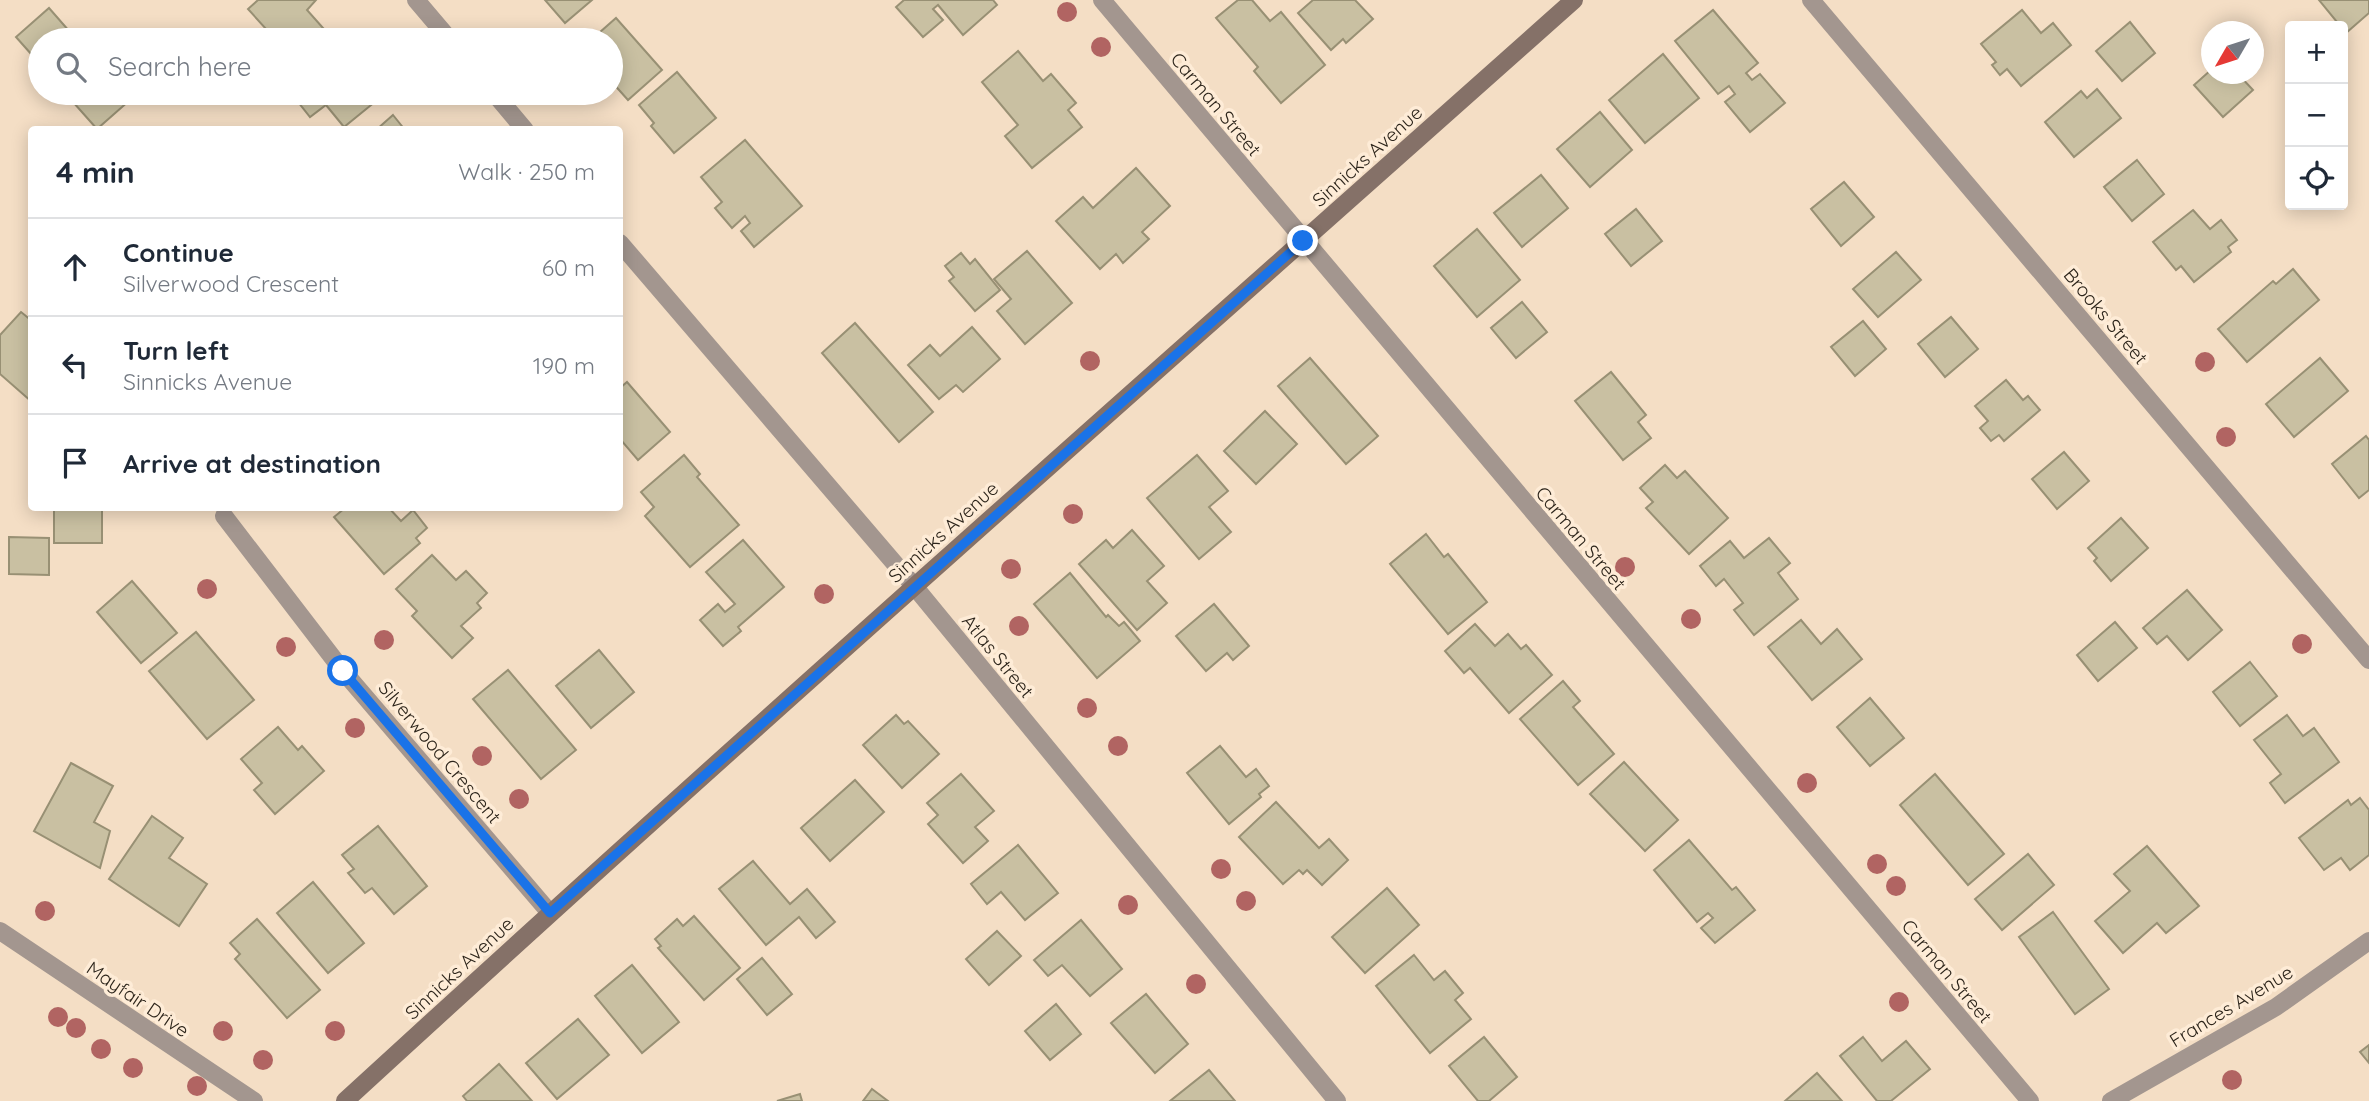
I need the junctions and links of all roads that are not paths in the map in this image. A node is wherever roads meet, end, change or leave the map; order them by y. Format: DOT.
graph roads {
  1 [pos="416,0"];
  2 [pos="1102,0"];
  3 [pos="1574,0"];
  4 [pos="1811,0"];
  5 [pos="440,28"];
  6 [pos="504,105"];
  7 [pos="522,126"];
  8 [pos="1303,241"];
  9 [pos="623,246"];
  10 [pos="224,516"];
  11 [pos="914,586"];
  12 [pos="2369,660"];
  13 [pos="550,913"];
  14 [pos="0,931"];
  15 [pos="2369,941"];
  16 [pos="254,1101"];
  17 [pos="345,1101"];
  18 [pos="1337,1101"];
  19 [pos="2030,1101"];
  20 [pos="2111,1101"];
  1 -- 5 [label="street"];
  2 -- 8 [label="street, Carman Street"];
  3 -- 8 [label="street, Sinnicks Avenue"];
  4 -- 12 [label="street, Brooks Street"];
  6 -- 7 [label="street"];
  8 -- 11 [label="street, Sinnicks Avenue"];
  8 -- 19 [label="street, Carman Street"];
  9 -- 11 [label="street, Atlas Street"];
  10 -- 13 [label="street, Silverwood Crescent"];
  11 -- 13 [label="street, Sinnicks Avenue"];
  11 -- 18 [label="street, Atlas Street"];
  13 -- 17 [label="street, Sinnicks Avenue"];
  14 -- 16 [label="street, Mayfair Drive"];
  15 -- 20 [label="street, Frances Avenue"];
}
